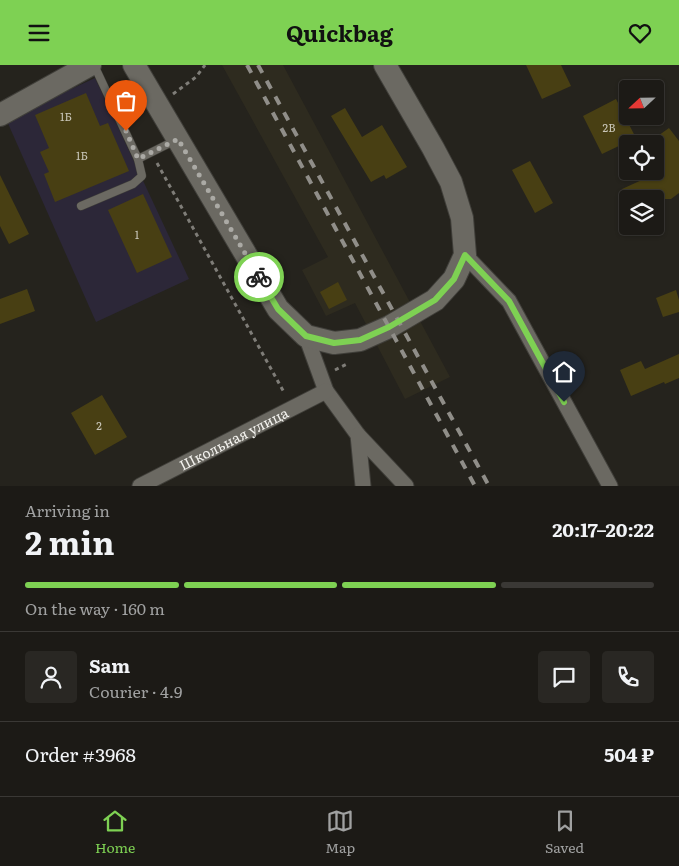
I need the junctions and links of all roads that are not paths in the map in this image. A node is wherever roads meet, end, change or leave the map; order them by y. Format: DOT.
graph roads {
  1 [pos="90,65"];
  2 [pos="94,65"];
  3 [pos="134,65"];
  4 [pos="385,65"];
  5 [pos="0,115"];
  6 [pos="178,139"];
  7 [pos="138,159"];
  8 [pos="82,206"];
  9 [pos="465,255"];
  10 [pos="306,336"];
  11 [pos="326,391"];
  12 [pos="358,435"];
  13 [pos="140,486"];
  14 [pos="363,486"];
  15 [pos="406,486"];
  16 [pos="610,486"];
  1 -- 5 [label="main road"];
  2 -- 7 [label="lane"];
  3 -- 6 [label="main road"];
  4 -- 9 [label="main road"];
  6 -- 7 [label="lane"];
  6 -- 10 [label="main road"];
  7 -- 8 [label="lane"];
  9 -- 10 [label="main road"];
  9 -- 16 [label="street"];
  10 -- 11 [label="street"];
  11 -- 12 [label="street"];
  11 -- 13 [label="street, Школьная улица"];
  12 -- 14 [label="street"];
  12 -- 15 [label="street"];
}
